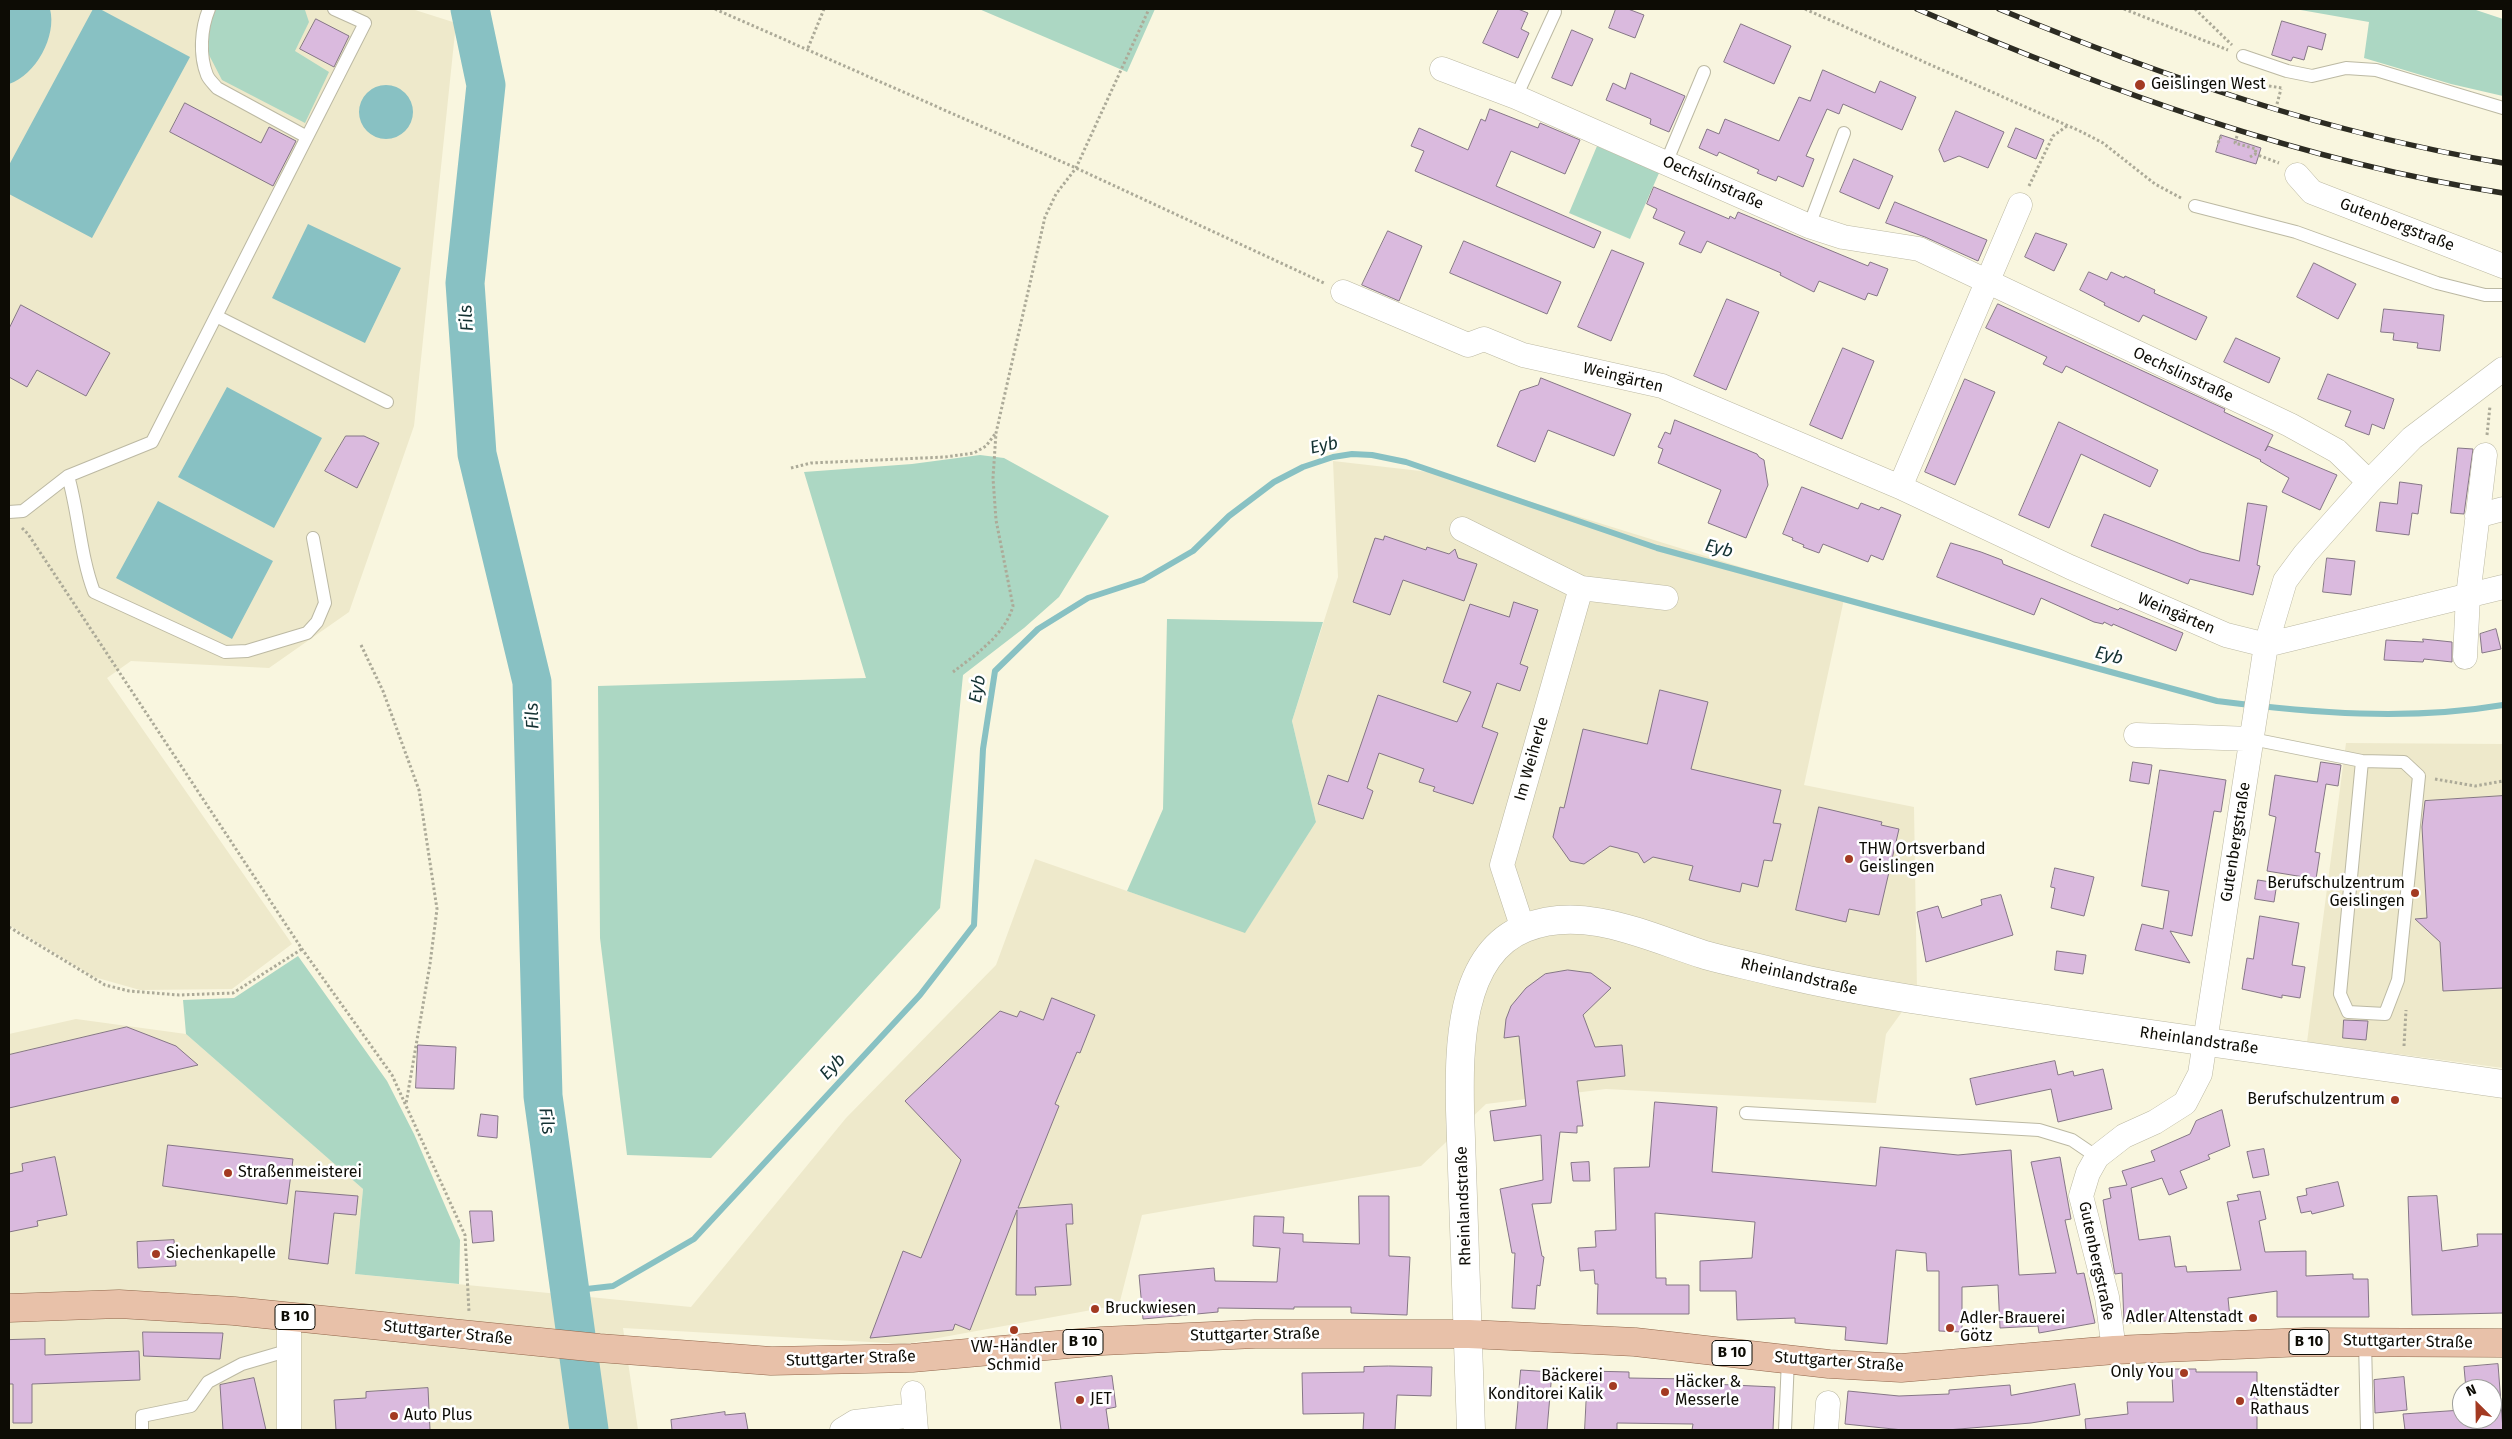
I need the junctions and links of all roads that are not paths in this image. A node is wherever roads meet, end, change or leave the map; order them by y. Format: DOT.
graph roads {
  1 [pos="209,9"];
  2 [pos="334,9"];
  3 [pos="1554,12"];
  4 [pos="2243,56"];
  5 [pos="1442,69"];
  6 [pos="1704,72"];
  7 [pos="1516,97"];
  8 [pos="2503,108"];
  9 [pos="1844,133"];
  10 [pos="307,137"];
  11 [pos="1666,163"];
  12 [pos="2297,175"];
  13 [pos="2020,206"];
  14 [pos="2195,206"];
  15 [pos="1809,226"];
  16 [pos="2503,266"];
  17 [pos="1987,282"];
  18 [pos="1343,292"];
  19 [pos="2503,295"];
  20 [pos="216,316"];
  21 [pos="2498,372"];
  22 [pos="387,402"];
  23 [pos="2485,455"];
  24 [pos="68,476"];
  25 [pos="2369,482"];
  26 [pos="1900,488"];
  27 [pos="2503,509"];
  28 [pos="2477,516"];
  29 [pos="12,517"];
  30 [pos="1462,529"];
  31 [pos="313,538"];
  32 [pos="2503,587"];
  33 [pos="1581,588"];
  34 [pos="2468,596"];
  35 [pos="1666,598"];
  36 [pos="2265,655"];
  37 [pos="2465,657"];
  38 [pos="2253,732"];
  39 [pos="2136,735"];
  40 [pos="2362,761"];
  41 [pos="1523,929"];
  42 [pos="2206,1043"];
  43 [pos="2503,1084"];
  44 [pos="1746,1113"];
  45 [pos="2097,1157"];
  46 [pos="9,1308"];
  47 [pos="289,1317"];
  48 [pos="1469,1334"];
  49 [pos="2365,1341"];
  50 [pos="2503,1344"];
  51 [pos="290,1350"];
  52 [pos="2114,1350"];
  53 [pos="1788,1359"];
  54 [pos="1828,1403"];
  55 [pos="914,1413"];
  56 [pos="142,1430"];
  57 [pos="289,1430"];
  58 [pos="842,1430"];
  59 [pos="1471,1430"];
  60 [pos="1785,1430"];
  61 [pos="1826,1430"];
  62 [pos="2367,1430"];
  1 -- 10 [label="lane"];
  2 -- 10 [label="lane"];
  3 -- 7 [label="lane"];
  4 -- 8 [label="lane"];
  5 -- 7 [label="street, Oechslinstraße"];
  6 -- 11 [label="lane"];
  7 -- 11 [label="street, Oechslinstraße"];
  9 -- 15 [label="lane"];
  10 -- 20 [label="lane"];
  11 -- 15 [label="street, Oechslinstraße"];
  12 -- 16 [label="street, Gutenbergstraße"];
  13 -- 17 [label="street"];
  14 -- 19 [label="lane"];
  15 -- 17 [label="street, Oechslinstraße"];
  17 -- 25 [label="street, Oechslinstraße"];
  17 -- 26 [label="street"];
  18 -- 26 [label="street, Weingärten"];
  20 -- 22 [label="lane"];
  20 -- 24 [label="lane"];
  21 -- 25 [label="street, Gutenbergstraße"];
  23 -- 28 [label="street"];
  24 -- 29 [label="lane"];
  24 -- 31 [label="lane"];
  25 -- 36 [label="street, Gutenbergstraße"];
  26 -- 36 [label="street, Weingärten"];
  27 -- 28 [label="street"];
  28 -- 34 [label="street"];
  30 -- 33 [label="street"];
  32 -- 34 [label="street, Weingärten"];
  33 -- 35 [label="street"];
  33 -- 41 [label="street, Im Weiherle"];
  34 -- 36 [label="street, Weingärten"];
  34 -- 37 [label="street"];
  36 -- 38 [label="street, Gutenbergstraße"];
  38 -- 39 [label="street"];
  38 -- 40 [label="lane"];
  38 -- 42 [label="street, Gutenbergstraße"];
  40 -- 40 [label="lane"];
  41 -- 42 [label="main road, Rheinlandstraße"];
  41 -- 48 [label="main road, Rheinlandstraße"];
  42 -- 43 [label="main road, Rheinlandstraße"];
  42 -- 45 [label="street, Gutenbergstraße"];
  44 -- 45 [label="lane"];
  45 -- 52 [label="street, Gutenbergstraße"];
  46 -- 47 [label="main road, Stuttgarter Straße / B 10"];
  47 -- 48 [label="main road, Stuttgarter Straße / B 10"];
  47 -- 51 [label="street"];
  48 -- 53 [label="main road, Stuttgarter Straße / B 10"];
  48 -- 59 [label="main road, Rheinlandstraße"];
  49 -- 50 [label="main road, Stuttgarter Straße / B 10"];
  49 -- 52 [label="main road, Stuttgarter Straße / B 10"];
  49 -- 62 [label="lane"];
  51 -- 56 [label="lane"];
  51 -- 57 [label="street"];
  52 -- 53 [label="main road, Stuttgarter Straße / B 10"];
  53 -- 60 [label="lane"];
  54 -- 61 [label="street"];
  55 -- 58 [label="street"];
}
